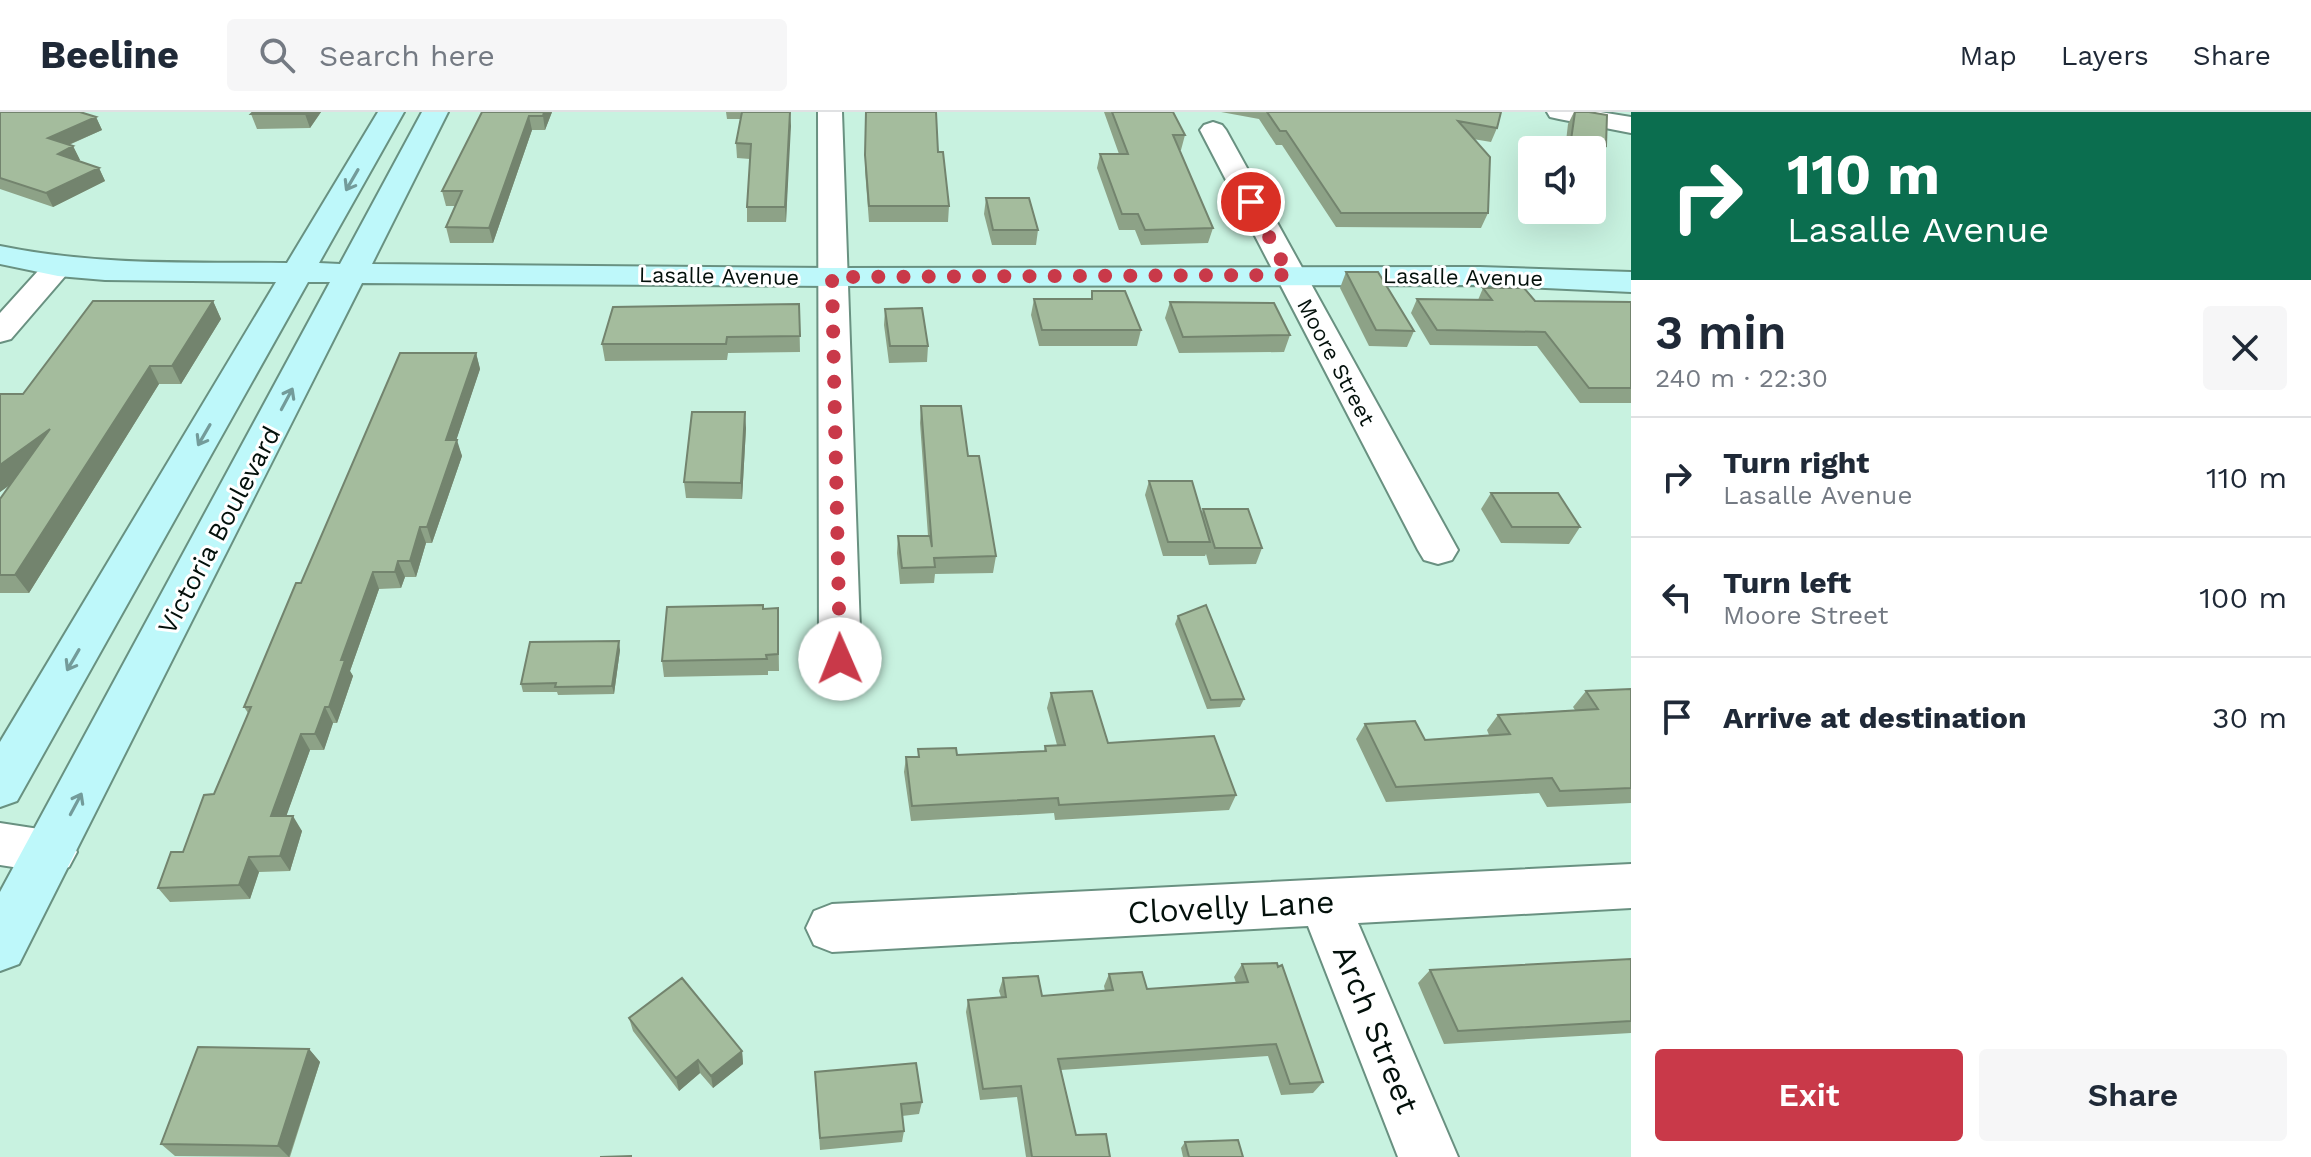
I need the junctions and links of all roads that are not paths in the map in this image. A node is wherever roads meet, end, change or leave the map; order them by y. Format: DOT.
graph roads {
  1 [pos="391,112"];
  2 [pos="435,112"];
  3 [pos="830,112"];
  4 [pos="1559,112"];
  5 [pos="1631,125"];
  6 [pos="1213,130"];
  7 [pos="0,255"];
  8 [pos="58,267"];
  9 [pos="300,271"];
  10 [pos="352,272"];
  11 [pos="1289,275"];
  12 [pos="832,277"];
  13 [pos="1631,282"];
  14 [pos="0,332"];
  15 [pos="1438,550"];
  16 [pos="840,659"];
  17 [pos="0,786"];
  18 [pos="0,844"];
  19 [pos="52,852"];
  20 [pos="1631,886"];
  21 [pos="1324,902"];
  22 [pos="832,928"];
  23 [pos="0,946"];
  24 [pos="1428,1157"];
  1 -- 9 [label="main road, one-way"];
  2 -- 10 [label="main road, Victoria Boulevard"];
  3 -- 12 [label="street"];
  4 -- 5 [label="street"];
  6 -- 11 [label="street, Moore Street"];
  7 -- 8 [label="main road, Lasalle Avenue"];
  8 -- 9 [label="main road, Lasalle Avenue"];
  8 -- 14 [label="street"];
  9 -- 10 [label="main road, Lasalle Avenue"];
  9 -- 17 [label="main road, one-way"];
  10 -- 12 [label="main road, Lasalle Avenue"];
  19 -- 10 [label="main road, Victoria Boulevard, one-way"];
  11 -- 12 [label="main road, Lasalle Avenue"];
  11 -- 13 [label="main road, Lasalle Avenue"];
  11 -- 15 [label="street, Moore Street"];
  12 -- 16 [label="street"];
  18 -- 19 [label="street"];
  19 -- 23 [label="main road, Victoria Boulevard"];
  20 -- 21 [label="street, Clovelly Lane"];
  21 -- 22 [label="street, Clovelly Lane"];
  21 -- 24 [label="street, Arch Street"];
}
